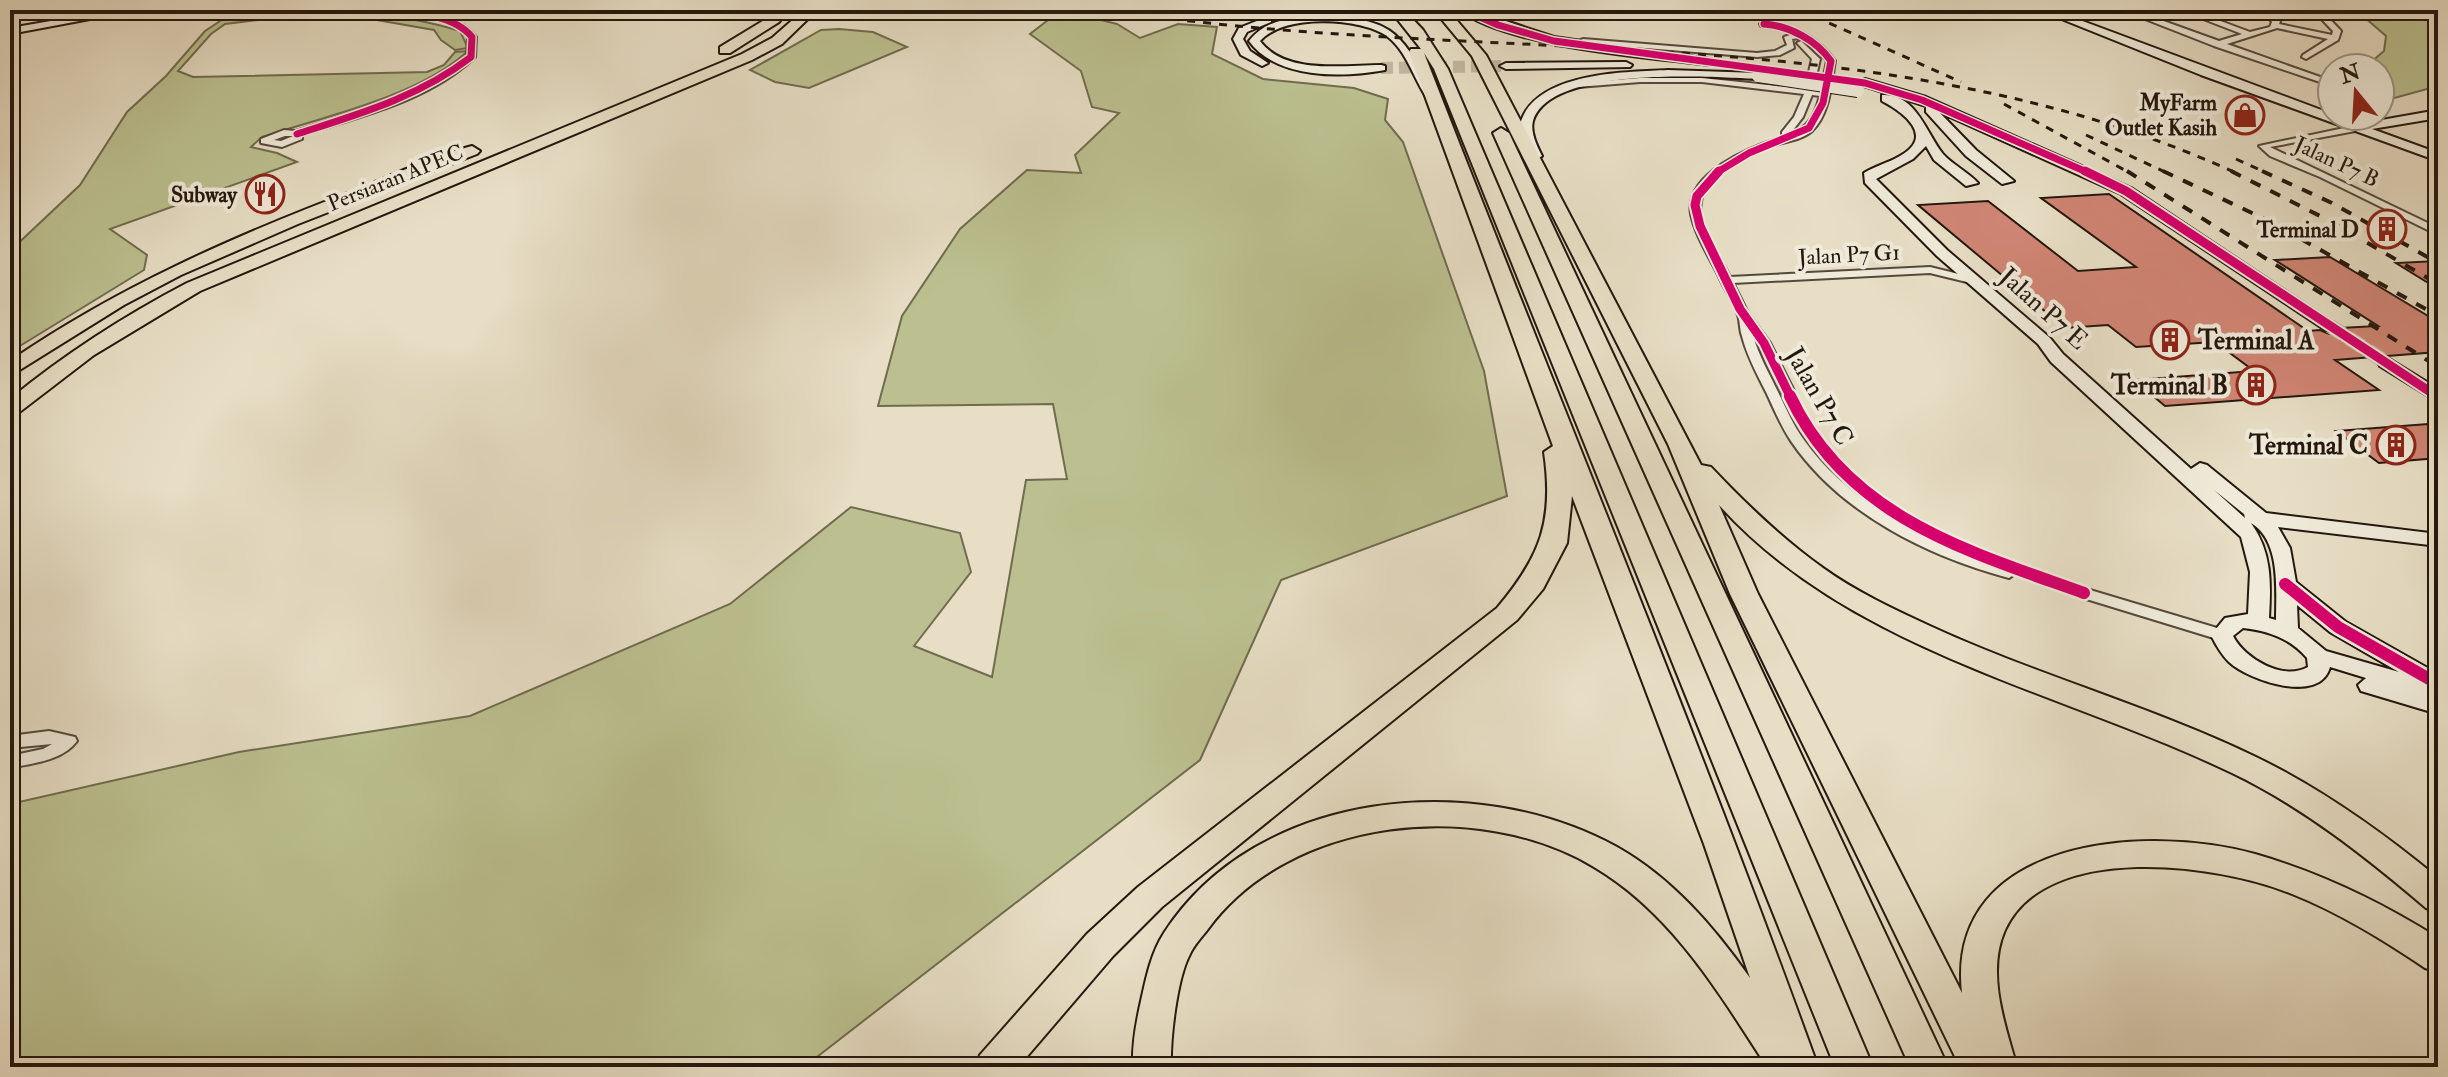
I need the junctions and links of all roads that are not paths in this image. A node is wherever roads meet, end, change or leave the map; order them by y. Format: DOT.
graph roads {
  1 [pos="133,10"];
  2 [pos="377,10"];
  3 [pos="782,10"];
  4 [pos="811,10"];
  5 [pos="1308,10"];
  6 [pos="1381,10"];
  7 [pos="1397,10"];
  8 [pos="1429,10"];
  9 [pos="1441,10"];
  10 [pos="1464,10"];
  11 [pos="2044,10"];
  12 [pos="2055,10"];
  13 [pos="2126,10"];
  14 [pos="2184,10"];
  15 [pos="2267,10"];
  16 [pos="2317,10"];
  17 [pos="2276,26"];
  18 [pos="10,30"];
  19 [pos="1523,33"];
  20 [pos="1794,36"];
  21 [pos="2253,36"];
  22 [pos="2335,38"];
  23 [pos="2217,44"];
  24 [pos="1744,54"];
  25 [pos="2306,57"];
  26 [pos="1816,59"];
  27 [pos="1831,61"];
  28 [pos="1507,68"];
  29 [pos="1762,73"];
  30 [pos="2316,79"];
  31 [pos="1742,83"];
  32 [pos="724,84"];
  33 [pos="1572,86"];
  34 [pos="1861,87"];
  35 [pos="675,88"];
  36 [pos="1809,92"];
  37 [pos="1824,94"];
  38 [pos="1433,99"];
  39 [pos="1922,100"];
  40 [pos="2296,104"];
  41 [pos="2316,104"];
  42 [pos="2438,105"];
  43 [pos="593,106"];
  44 [pos="2316,109"];
  45 [pos="617,110"];
  46 [pos="1799,114"];
  47 [pos="2396,114"];
  48 [pos="2438,114"];
  49 [pos="2396,119"];
  50 [pos="2407,119"];
  51 [pos="1921,127"];
  52 [pos="2318,132"];
  53 [pos="2391,132"];
  54 [pos="2314,133"];
  55 [pos="297,134"];
  56 [pos="1786,138"];
  57 [pos="2407,140"];
  58 [pos="288,143"];
  59 [pos="301,148"];
  60 [pos="2438,149"];
  61 [pos="2438,157"];
  62 [pos="2007,181"];
  63 [pos="1546,182"];
  64 [pos="1971,183"];
  65 [pos="2438,232"];
  66 [pos="1942,253"];
  67 [pos="1719,264"];
  68 [pos="1759,277"];
  69 [pos="1726,278"];
  70 [pos="1971,280"];
  71 [pos="1734,298"];
  72 [pos="2330,326"];
  73 [pos="2386,362"];
  74 [pos="10,370"];
  75 [pos="1539,379"];
  76 [pos="2438,397"];
  77 [pos="10,410"];
  78 [pos="2141,426"];
  79 [pos="1680,444"];
  80 [pos="2232,516"];
  81 [pos="2257,518"];
  82 [pos="2438,540"];
  83 [pos="2285,584"];
  84 [pos="2258,622"];
  85 [pos="2287,631"];
  86 [pos="2222,635"];
  87 [pos="2318,663"];
  88 [pos="2438,684"];
  89 [pos="2438,691"];
  90 [pos="2438,706"];
  91 [pos="10,742"];
  92 [pos="10,762"];
  93 [pos="2438,898"];
  94 [pos="2438,957"];
  95 [pos="994,1067"];
  96 [pos="1152,1067"];
  97 [pos="1789,1067"];
  98 [pos="1799,1067"];
  99 [pos="1854,1067"];
  100 [pos="1929,1067"];
  101 [pos="1980,1067"];
  102 [pos="1998,1067"];
  1 -- 18 [label="street"];
  2 -- 55 [label="street"];
  3 -- 43 [label="main road, Persiaran APEC"];
  4 -- 35 [label="main road, Persiaran APEC"];
  5 -- 38 [label="street"];
  6 -- 38 [label="highway"];
  7 -- 99 [label="highway"];
  8 -- 100 [label="highway"];
  9 -- 63 [label="highway"];
  10 -- 19 [label="street"];
  11 -- 40 [label="street"];
  12 -- 41 [label="street"];
  13 -- 23 [label="street"];
  14 -- 21 [label="street"];
  15 -- 17 [label="street"];
  16 -- 22 [label="street"];
  17 -- 21 [label="street"];
  17 -- 22 [label="street"];
  19 -- 24 [label="street"];
  19 -- 29 [label="street"];
  20 -- 24 [label="street"];
  20 -- 26 [label="street"];
  20 -- 27 [label="street"];
  21 -- 23 [label="street"];
  22 -- 25 [label="street"];
  23 -- 30 [label="street"];
  24 -- 26 [label="street"];
  26 -- 27 [label="street"];
  26 -- 36 [label="street"];
  27 -- 37 [label="street, Jalan P7 C"];
  28 -- 29 [label="street"];
  29 -- 33 [label="street"];
  29 -- 34 [label="street, bridge"];
  31 -- 33 [label="street"];
  31 -- 36 [label="street"];
  31 -- 46 [label="street"];
  32 -- 35 [label="main road"];
  33 -- 63 [label="street"];
  34 -- 39 [label="street"];
  34 -- 51 [label="street"];
  35 -- 45 [label="main road, Persiaran APEC"];
  36 -- 37 [label="street"];
  36 -- 46 [label="street"];
  37 -- 56 [label="street, Jalan P7 C"];
  38 -- 75 [label="highway"];
  39 -- 62 [label="street"];
  39 -- 72 [label="street"];
  40 -- 44 [label="street"];
  40 -- 54 [label="street"];
  42 -- 47 [label="street"];
  43 -- 45 [label="main road"];
  43 -- 74 [label="main road, Persiaran APEC"];
  45 -- 77 [label="main road, Persiaran APEC"];
  46 -- 56 [label="street"];
  48 -- 50 [label="street"];
  49 -- 50 [label="street"];
  50 -- 57 [label="street"];
  51 -- 64 [label="street"];
  51 -- 66 [label="street, Jalan P7 E"];
  52 -- 54 [label="street, Jalan P7 B"];
  53 -- 57 [label="street"];
  54 -- 65 [label="street, Jalan P7 B"];
  55 -- 58 [label="street"];
  55 -- 58 [label="street"];
  56 -- 67 [label="street, Jalan P7 C"];
  57 -- 60 [label="street"];
  57 -- 61 [label="street"];
  58 -- 59 [label="street"];
  63 -- 79 [label="highway"];
  66 -- 68 [label="street, Jalan P7 G1"];
  66 -- 70 [label="street, Jalan P7 E"];
  67 -- 68 [label="street"];
  67 -- 69 [label="street, Jalan P7 C"];
  68 -- 69 [label="street, Jalan P7 G1"];
  68 -- 70 [label="street, Jalan P7 G1"];
  68 -- 71 [label="street"];
  69 -- 71 [label="street, Jalan P7 C"];
  70 -- 78 [label="street, Jalan P7 E"];
  71 -- 86 [label="street, Jalan P7 C"];
  73 -- 76 [label="street"];
  75 -- 95 [label="highway"];
  75 -- 98 [label="highway"];
  78 -- 80 [label="street, Jalan P7 E"];
  78 -- 81 [label="street, Jalan P7 E"];
  79 -- 93 [label="highway"];
  79 -- 101 [label="highway"];
  80 -- 81 [label="street"];
  80 -- 84 [label="street, Jalan P7 E"];
  81 -- 82 [label="street"];
  81 -- 83 [label="street, Jalan P7 E"];
  83 -- 85 [label="street, Jalan P7 E"];
  83 -- 88 [label="street"];
  84 -- 85 [label="street"];
  84 -- 86 [label="street"];
  85 -- 87 [label="street"];
  86 -- 87 [label="street"];
  87 -- 89 [label="street"];
  87 -- 90 [label="street"];
  91 -- 92 [label="street"];
  94 -- 102 [label="highway"];
  96 -- 97 [label="highway"];
}
